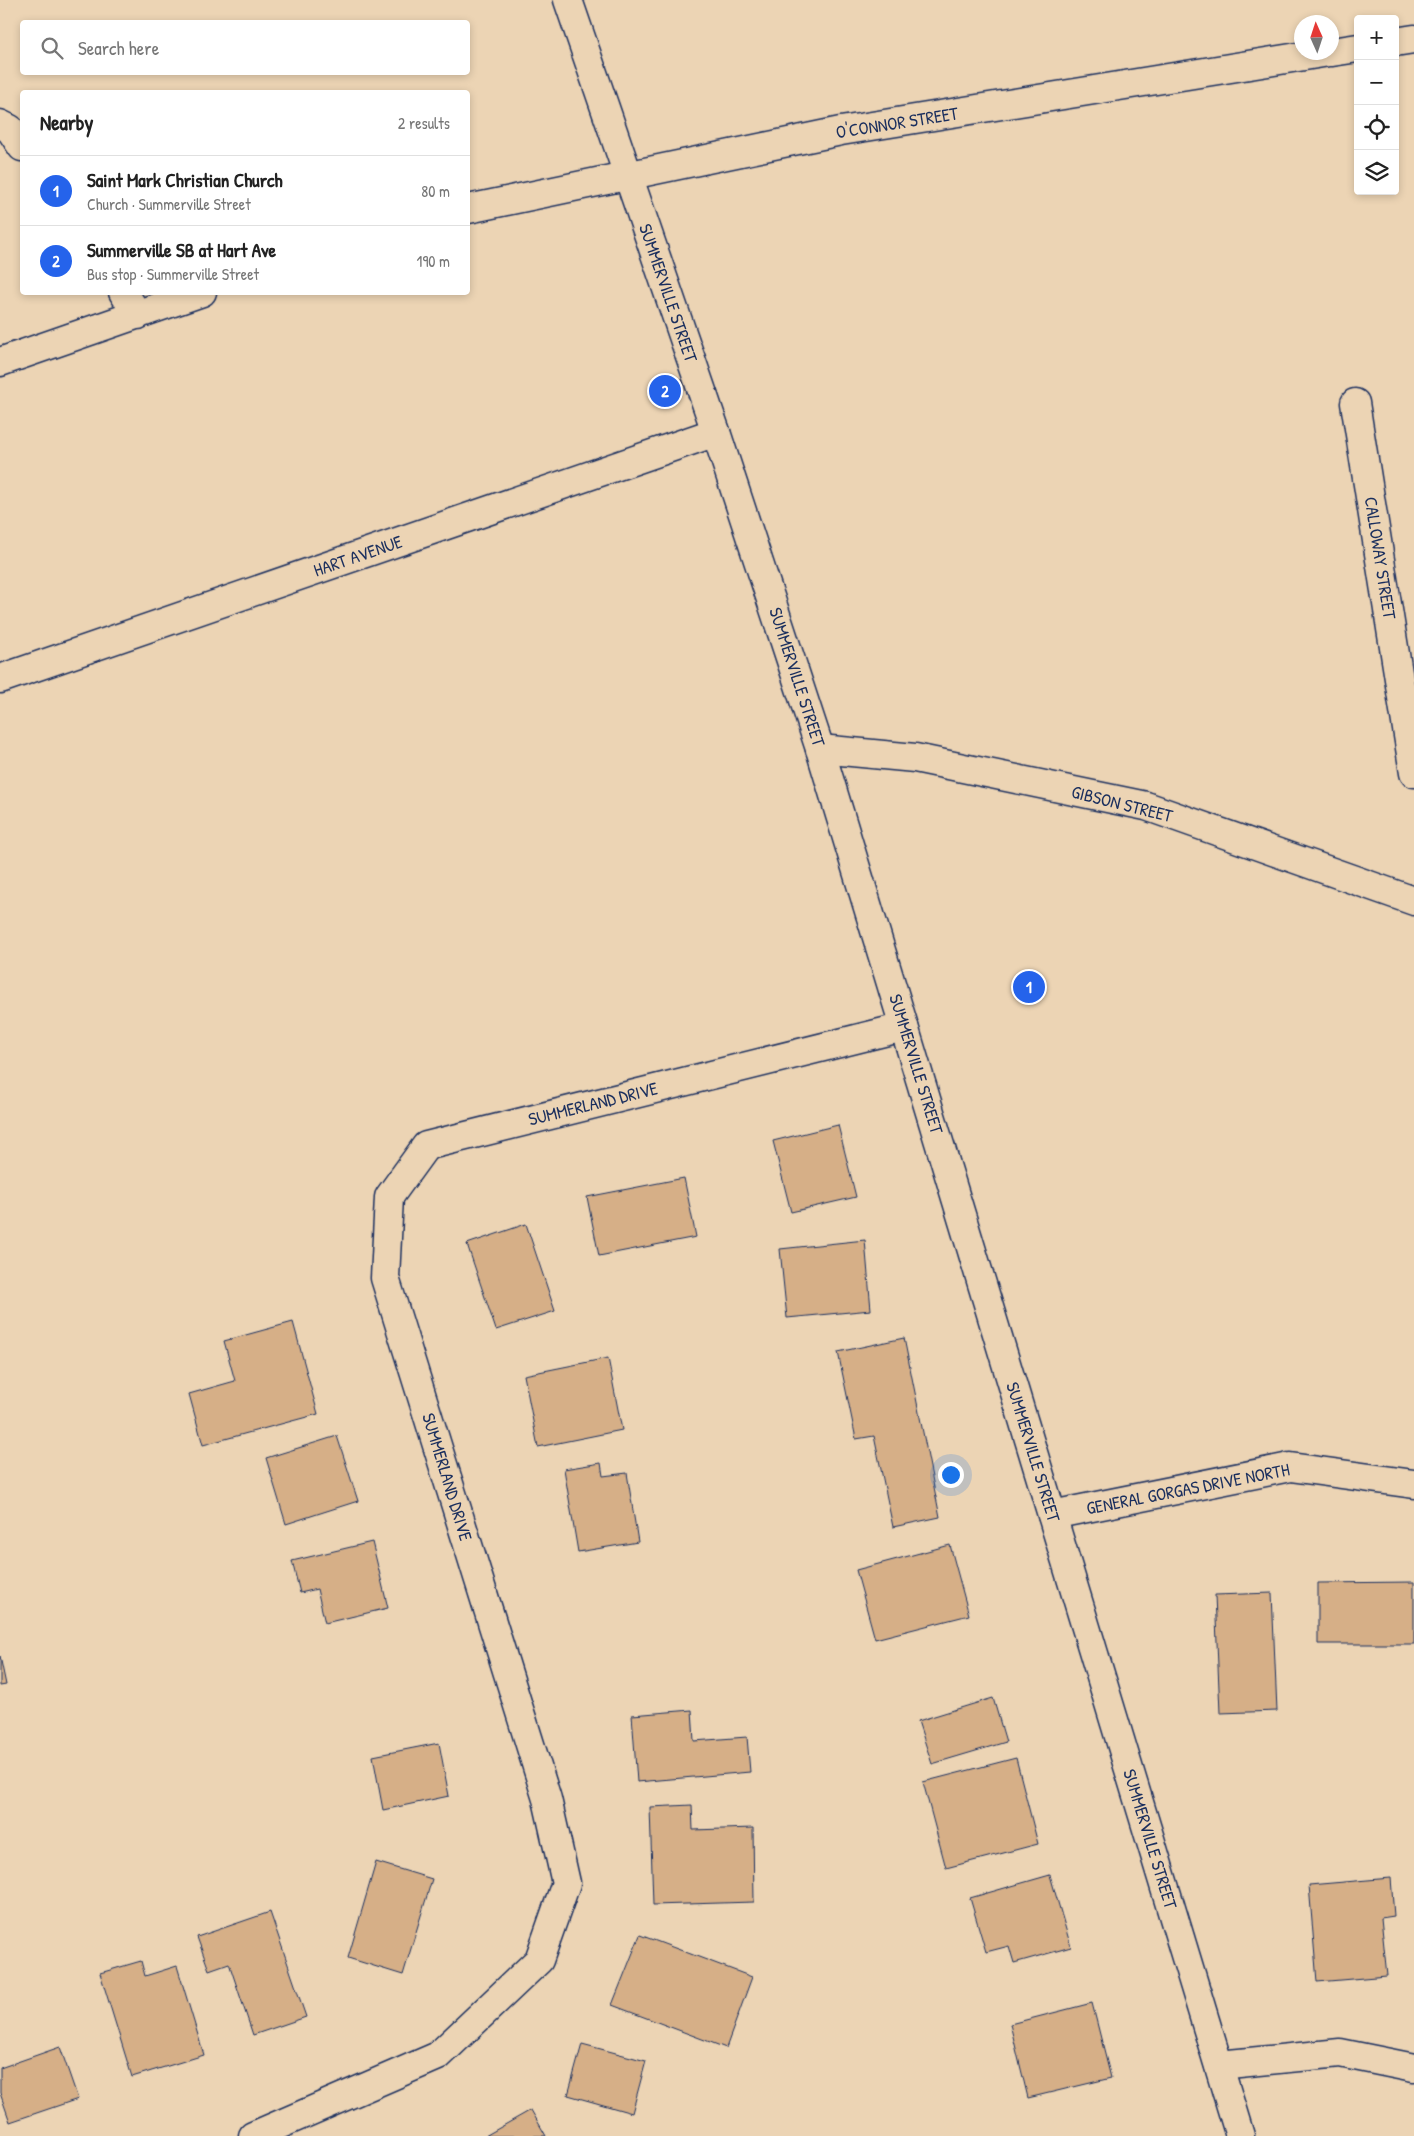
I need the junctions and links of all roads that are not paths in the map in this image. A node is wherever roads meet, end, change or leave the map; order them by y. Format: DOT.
graph roads {
  1 [pos="568,0"];
  2 [pos="1414,39"];
  3 [pos="1399,41"];
  4 [pos="1354,49"];
  5 [pos="1339,51"];
  6 [pos="1294,58"];
  7 [pos="0,124"];
  8 [pos="20,144"];
  9 [pos="628,176"];
  10 [pos="470,209"];
  11 [pos="125,295"];
  12 [pos="193,295"];
  13 [pos="138,314"];
  14 [pos="0,362"];
  15 [pos="1355,402"];
  16 [pos="716,432"];
  17 [pos="0,679"];
  18 [pos="820,749"];
  19 [pos="1414,773"];
  20 [pos="1414,901"];
  21 [pos="904,1027"];
  22 [pos="1414,1484"];
  23 [pos="1052,1515"];
  24 [pos="1219,2065"];
  25 [pos="1414,2068"];
  26 [pos="253,2136"];
  27 [pos="1240,2136"];
  1 -- 9 [label="street, SUMMERVILLE STREET"];
  2 -- 3 [label="street"];
  4 -- 5 [label="street, O'CONNOR STREET"];
  6 -- 9 [label="street, O'CONNOR STREET"];
  7 -- 8 [label="street"];
  9 -- 10 [label="street, O'CONNOR STREET"];
  9 -- 16 [label="street, SUMMERVILLE STREET"];
  11 -- 13 [label="street"];
  12 -- 13 [label="street"];
  13 -- 14 [label="street"];
  15 -- 19 [label="street, CALLOWAY STREET"];
  16 -- 17 [label="street, HART AVENUE"];
  16 -- 18 [label="street, SUMMERVILLE STREET"];
  18 -- 20 [label="street, GIBSON STREET"];
  18 -- 21 [label="street, SUMMERVILLE STREET"];
  21 -- 23 [label="street, SUMMERVILLE STREET"];
  21 -- 26 [label="street, SUMMERLAND DRIVE"];
  22 -- 23 [label="street, GENERAL GORGAS DRIVE NORTH"];
  23 -- 24 [label="street, SUMMERVILLE STREET"];
  24 -- 25 [label="street"];
  24 -- 27 [label="street, SUMMERVILLE STREET"];
}
